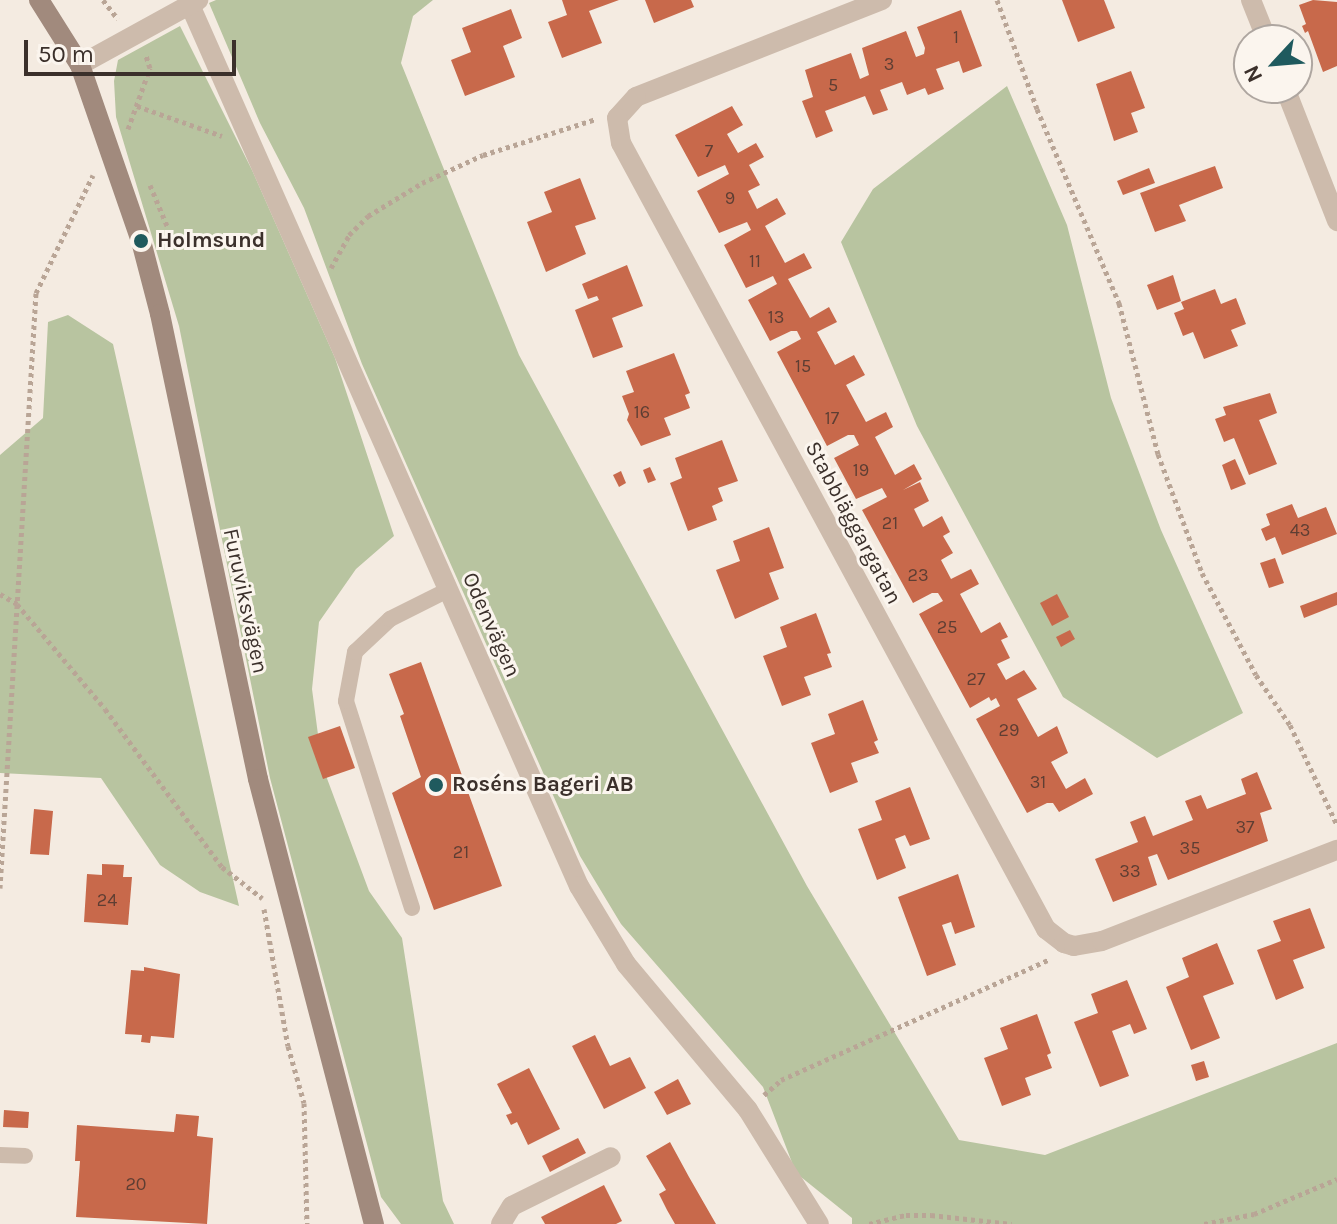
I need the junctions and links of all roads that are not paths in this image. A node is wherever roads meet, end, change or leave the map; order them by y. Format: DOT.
graph roads {
  1 [pos="39,0"];
  2 [pos="882,0"];
  3 [pos="1251,0"];
  4 [pos="194,2"];
  5 [pos="1261,24"];
  6 [pos="80,65"];
  7 [pos="1291,104"];
  8 [pos="1337,221"];
  9 [pos="448,590"];
  10 [pos="1337,850"];
  11 [pos="412,908"];
  12 [pos="0,1155"];
  13 [pos="25,1156"];
  14 [pos="611,1157"];
  15 [pos="374,1224"];
  16 [pos="501,1224"];
  17 [pos="819,1224"];
  1 -- 6 [label="main road, Furuviksvägen"];
  2 -- 10 [label="street, Stabbläggargatan"];
  3 -- 5 [label="street"];
  4 -- 6 [label="street"];
  4 -- 9 [label="street, Odenvägen"];
  6 -- 15 [label="main road, Furuviksvägen"];
  7 -- 8 [label="street"];
  9 -- 11 [label="lane"];
  9 -- 17 [label="street, Odenvägen"];
  12 -- 13 [label="lane"];
  14 -- 16 [label="street"];
}
